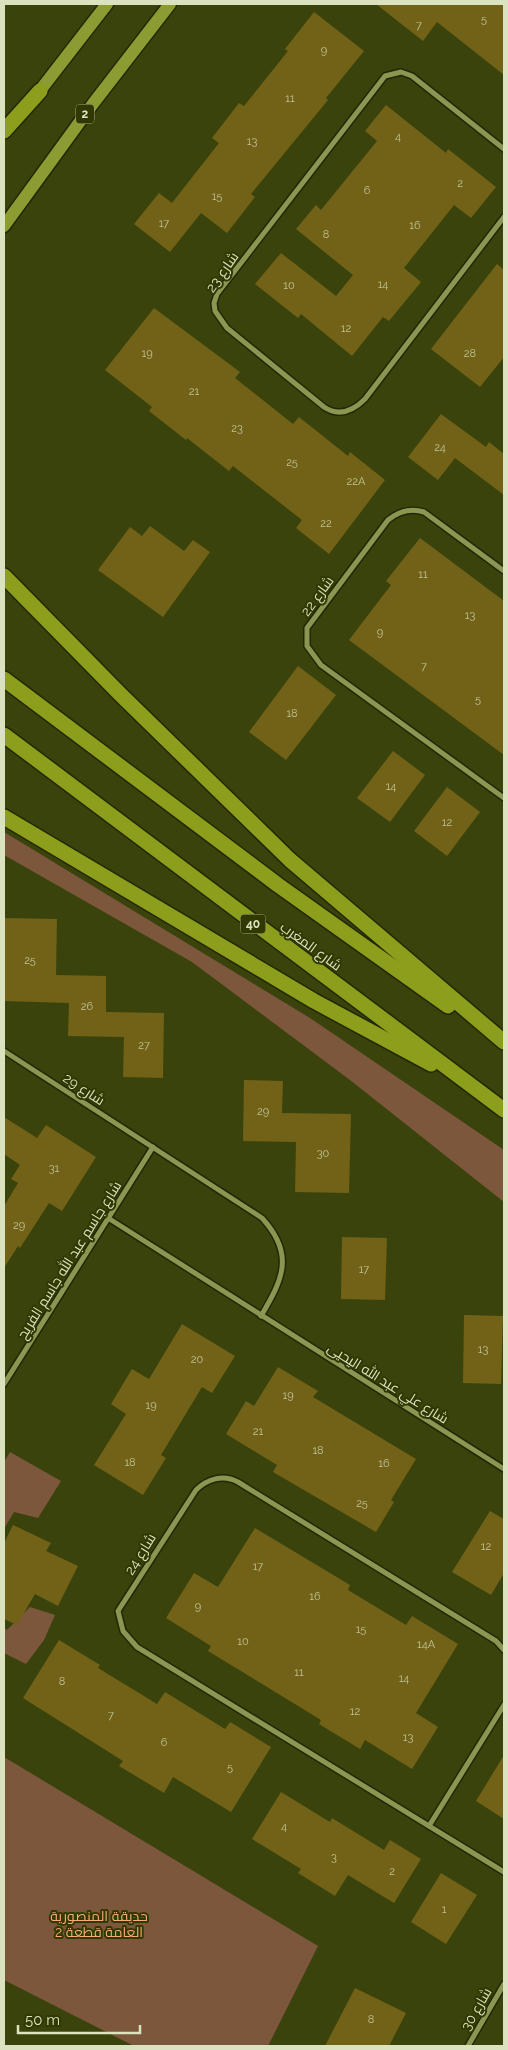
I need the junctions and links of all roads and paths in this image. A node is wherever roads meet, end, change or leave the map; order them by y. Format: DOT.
graph roads {
  1 [pos="106,4"];
  2 [pos="170,4"];
  3 [pos="40,91"];
  4 [pos="4,131"];
  5 [pos="4,142"];
  6 [pos="504,149"];
  7 [pos="504,217"];
  8 [pos="4,226"];
  9 [pos="4,565"];
  10 [pos="504,571"];
  11 [pos="4,576"];
  12 [pos="30,602"];
  13 [pos="4,679"];
  14 [pos="4,735"];
  15 [pos="504,798"];
  16 [pos="4,817"];
  17 [pos="504,1044"];
  18 [pos="4,1051"];
  19 [pos="478,1090"];
  20 [pos="504,1110"];
  21 [pos="153,1147"];
  22 [pos="108,1218"];
  23 [pos="261,1316"];
  24 [pos="4,1384"];
  25 [pos="504,1469"];
  26 [pos="504,1650"];
  27 [pos="504,1705"];
  28 [pos="430,1826"];
  29 [pos="504,1872"];
  30 [pos="504,1984"];
  31 [pos="468,2046"];
  1 -- 3 [label="main road"];
  2 -- 8 [label="main road, 2"];
  3 -- 4 [label="highway"];
  3 -- 5 [label="main road"];
  6 -- 7 [label="street, شارع 23"];
  9 -- 12 [label="highway"];
  10 -- 15 [label="street, شارع 22"];
  11 -- 12 [label="highway"];
  12 -- 17 [label="highway"];
  13 -- 17 [label="highway"];
  14 -- 19 [label="highway, شارع المغرب / 40"];
  16 -- 19 [label="highway"];
  18 -- 21 [label="street, شارع 29"];
  19 -- 20 [label="highway, شارع المغرب / 40"];
  21 -- 22 [label="street, شارع جاسم عبد الله جاسم الفريح"];
  21 -- 23 [label="street"];
  22 -- 23 [label="street, شارع علي عبد الله اليحيى"];
  22 -- 24 [label="street, شارع جاسم عبد الله جاسم الفريح"];
  23 -- 25 [label="street, شارع علي عبد الله اليحيى"];
  26 -- 28 [label="street, شارع 24"];
  27 -- 28 [label="street"];
  28 -- 29 [label="street, شارع 24"];
  30 -- 31 [label="street, شارع 30"];
}
